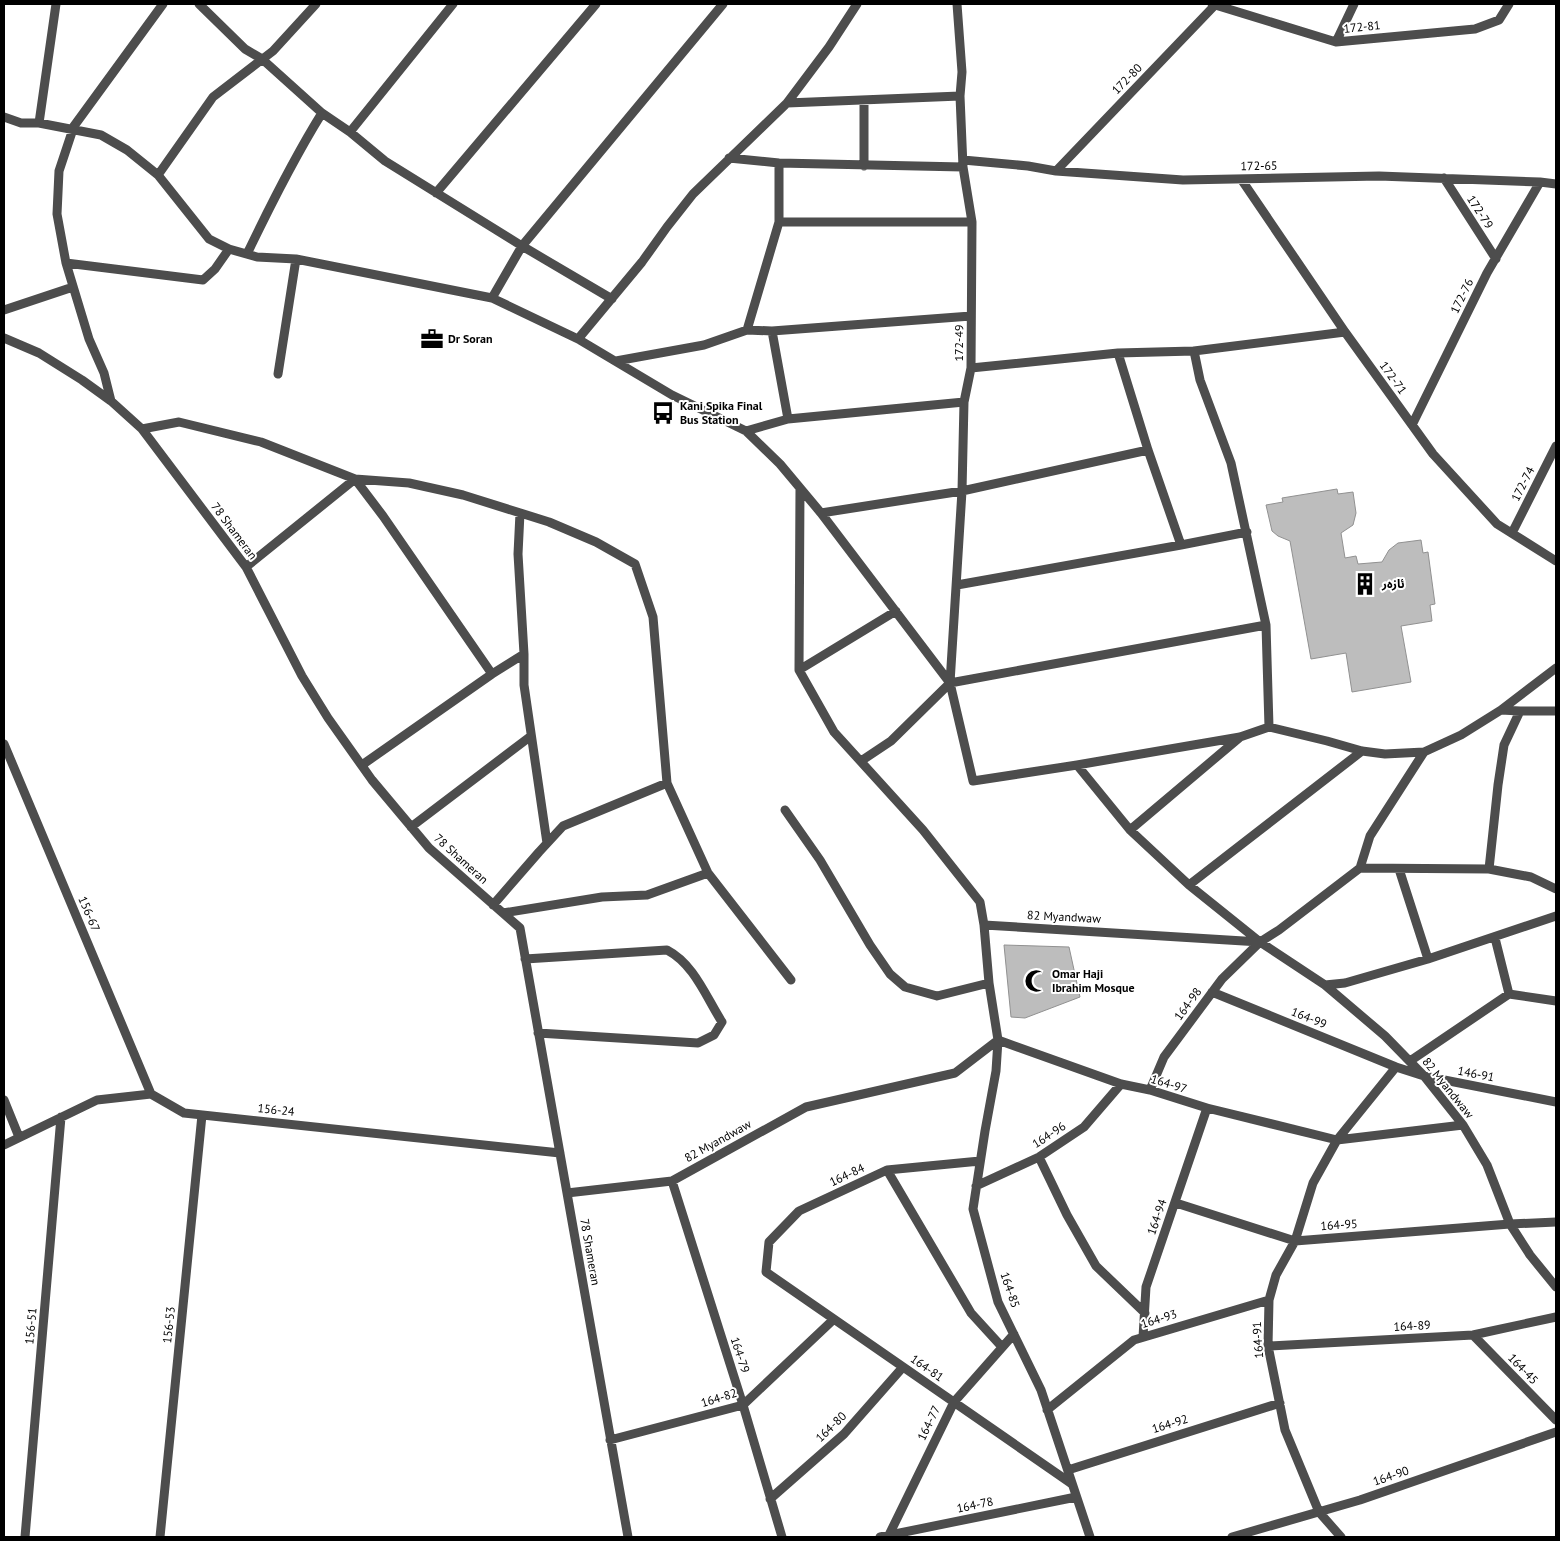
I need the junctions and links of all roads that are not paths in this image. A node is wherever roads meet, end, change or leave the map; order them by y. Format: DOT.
graph roads {
  1 [pos="56,4"];
  2 [pos="163,4"];
  3 [pos="199,4"];
  4 [pos="316,4"];
  5 [pos="453,4"];
  6 [pos="596,4"];
  7 [pos="723,4"];
  8 [pos="856,4"];
  9 [pos="957,4"];
  10 [pos="1215,4"];
  11 [pos="1354,4"];
  12 [pos="1509,4"];
  13 [pos="1336,42"];
  14 [pos="262,59"];
  15 [pos="960,96"];
  16 [pos="864,100"];
  17 [pos="787,103"];
  18 [pos="322,113"];
  19 [pos="4,117"];
  20 [pos="39,123"];
  21 [pos="73,131"];
  22 [pos="350,132"];
  23 [pos="729,158"];
  24 [pos="779,163"];
  25 [pos="963,164"];
  26 [pos="864,166"];
  27 [pos="1056,171"];
  28 [pos="158,175"];
  29 [pos="1444,178"];
  30 [pos="1241,179"];
  31 [pos="1540,182"];
  32 [pos="1556,184"];
  33 [pos="436,193"];
  34 [pos="779,222"];
  35 [pos="972,222"];
  36 [pos="522,246"];
  37 [pos="229,248"];
  38 [pos="247,254"];
  39 [pos="296,259"];
  40 [pos="1496,259"];
  41 [pos="66,263"];
  42 [pos="73,287"];
  43 [pos="492,298"];
  44 [pos="612,299"];
  45 [pos="4,310"];
  46 [pos="971,316"];
  47 [pos="747,330"];
  48 [pos="772,330"];
  49 [pos="1345,332"];
  50 [pos="4,338"];
  51 [pos="578,339"];
  52 [pos="1194,351"];
  53 [pos="1118,353"];
  54 [pos="616,362"];
  55 [pos="971,368"];
  56 [pos="278,374"];
  57 [pos="111,401"];
  58 [pos="964,402"];
  59 [pos="788,419"];
  60 [pos="1412,425"];
  61 [pos="142,429"];
  62 [pos="746,431"];
  63 [pos="1556,446"];
  64 [pos="1148,450"];
  65 [pos="355,479"];
  66 [pos="800,488"];
  67 [pos="962,492"];
  68 [pos="520,513"];
  69 [pos="821,513"];
  70 [pos="1247,532"];
  71 [pos="1512,533"];
  72 [pos="1181,545"];
  73 [pos="1556,561"];
  74 [pos="246,567"];
  75 [pos="957,584"];
  76 [pos="896,611"];
  77 [pos="1266,625"];
  78 [pos="524,654"];
  79 [pos="1556,668"];
  80 [pos="799,670"];
  81 [pos="492,674"];
  82 [pos="950,683"];
  83 [pos="1501,710"];
  84 [pos="1520,711"];
  85 [pos="1556,711"];
  86 [pos="1269,727"];
  87 [pos="531,736"];
  88 [pos="1240,736"];
  89 [pos="4,744"];
  90 [pos="1362,751"];
  91 [pos="1424,752"];
  92 [pos="861,761"];
  93 [pos="362,765"];
  94 [pos="1077,765"];
  95 [pos="668,783"];
  96 [pos="785,810"];
  97 [pos="411,827"];
  98 [pos="1130,830"];
  99 [pos="547,843"];
  100 [pos="1360,868"];
  101 [pos="1399,869"];
  102 [pos="1489,869"];
  103 [pos="708,873"];
  104 [pos="1189,885"];
  105 [pos="1556,889"];
  106 [pos="494,905"];
  107 [pos="503,913"];
  108 [pos="1556,916"];
  109 [pos="984,925"];
  110 [pos="1495,938"];
  111 [pos="1260,942"];
  112 [pos="525,958"];
  113 [pos="1428,959"];
  114 [pos="790,980"];
  115 [pos="988,983"];
  116 [pos="1325,985"];
  117 [pos="1212,992"];
  118 [pos="1509,994"];
  119 [pos="1556,1001"];
  120 [pos="538,1033"];
  121 [pos="998,1040"];
  122 [pos="1410,1061"];
  123 [pos="1396,1067"];
  124 [pos="1424,1076"];
  125 [pos="1121,1084"];
  126 [pos="1150,1090"];
  127 [pos="151,1094"];
  128 [pos="4,1100"];
  129 [pos="1556,1102"];
  130 [pos="1207,1108"];
  131 [pos="202,1115"];
  132 [pos="62,1117"];
  133 [pos="1463,1125"];
  134 [pos="19,1137"];
  135 [pos="1337,1140"];
  136 [pos="4,1145"];
  137 [pos="560,1153"];
  138 [pos="1039,1157"];
  139 [pos="980,1161"];
  140 [pos="887,1170"];
  141 [pos="672,1181"];
  142 [pos="976,1186"];
  143 [pos="567,1193"];
  144 [pos="1176,1203"];
  145 [pos="1556,1222"];
  146 [pos="1510,1224"];
  147 [pos="1295,1241"];
  148 [pos="766,1272"];
  149 [pos="1556,1287"];
  150 [pos="1268,1300"];
  151 [pos="1145,1313"];
  152 [pos="1556,1317"];
  153 [pos="834,1319"];
  154 [pos="1014,1334"];
  155 [pos="1473,1335"];
  156 [pos="1143,1337"];
  157 [pos="1268,1346"];
  158 [pos="1002,1348"];
  159 [pos="903,1367"];
  160 [pos="954,1402"];
  161 [pos="1280,1403"];
  162 [pos="743,1406"];
  163 [pos="1047,1410"];
  164 [pos="1556,1420"];
  165 [pos="1556,1432"];
  166 [pos="610,1440"];
  167 [pos="1068,1470"];
  168 [pos="1073,1484"];
  169 [pos="1076,1497"];
  170 [pos="770,1499"];
  171 [pos="1319,1512"];
  172 [pos="25,1537"];
  173 [pos="160,1537"];
  174 [pos="628,1537"];
  175 [pos="782,1537"];
  176 [pos="885,1537"];
  177 [pos="1090,1537"];
  178 [pos="1232,1537"];
  179 [pos="1341,1537"];
  1 -- 20 [label="street"];
  2 -- 21 [label="street"];
  3 -- 14 [label="street"];
  4 -- 14 [label="street"];
  5 -- 22 [label="street"];
  6 -- 33 [label="street"];
  7 -- 36 [label="street"];
  8 -- 17 [label="street"];
  9 -- 15 [label="street, 172-49"];
  10 -- 13 [label="street, 172-81"];
  10 -- 27 [label="street, 172-80"];
  11 -- 13 [label="street"];
  12 -- 13 [label="street, 172-81"];
  14 -- 18 [label="street"];
  14 -- 28 [label="street"];
  15 -- 16 [label="street"];
  15 -- 25 [label="street, 172-49"];
  16 -- 17 [label="street"];
  16 -- 26 [label="street"];
  17 -- 23 [label="street"];
  18 -- 22 [label="street"];
  18 -- 38 [label="street"];
  19 -- 20 [label="street"];
  20 -- 21 [label="street"];
  21 -- 28 [label="street"];
  21 -- 41 [label="street"];
  22 -- 33 [label="street"];
  23 -- 24 [label="street, 172-65"];
  23 -- 44 [label="street"];
  24 -- 26 [label="street, 172-65"];
  24 -- 34 [label="street"];
  25 -- 26 [label="street, 172-65"];
  25 -- 27 [label="street, 172-65"];
  25 -- 35 [label="street, 172-49"];
  27 -- 30 [label="street, 172-65"];
  28 -- 37 [label="street"];
  29 -- 30 [label="street, 172-65"];
  29 -- 31 [label="street, 172-65"];
  29 -- 40 [label="street, 172-79"];
  30 -- 49 [label="street, 172-71"];
  31 -- 32 [label="street, 172-65"];
  31 -- 40 [label="street, 172-76"];
  33 -- 36 [label="street"];
  34 -- 35 [label="street"];
  34 -- 47 [label="street"];
  35 -- 46 [label="street, 172-49"];
  36 -- 43 [label="street"];
  36 -- 44 [label="street"];
  37 -- 38 [label="street"];
  37 -- 41 [label="street"];
  38 -- 39 [label="street"];
  39 -- 43 [label="street"];
  39 -- 56 [label="street"];
  40 -- 60 [label="street, 172-76"];
  41 -- 42 [label="street"];
  42 -- 45 [label="street"];
  42 -- 57 [label="street"];
  43 -- 51 [label="street"];
  44 -- 51 [label="street"];
  46 -- 48 [label="street"];
  46 -- 55 [label="street, 172-49"];
  47 -- 48 [label="street"];
  47 -- 54 [label="street"];
  48 -- 59 [label="street"];
  49 -- 52 [label="street"];
  49 -- 60 [label="street, 172-71"];
  50 -- 57 [label="street, 78 Shameran"];
  51 -- 54 [label="street"];
  52 -- 53 [label="street"];
  52 -- 70 [label="street"];
  53 -- 55 [label="street"];
  53 -- 64 [label="street"];
  54 -- 62 [label="street"];
  55 -- 58 [label="street, 172-49"];
  57 -- 61 [label="street, 78 Shameran"];
  58 -- 59 [label="street"];
  58 -- 67 [label="street, 172-49"];
  59 -- 62 [label="street"];
  60 -- 71 [label="street, 172-71"];
  61 -- 65 [label="street"];
  61 -- 74 [label="street, 78 Shameran"];
  62 -- 66 [label="street"];
  63 -- 71 [label="street, 172-74"];
  64 -- 67 [label="street"];
  64 -- 72 [label="street"];
  65 -- 68 [label="street"];
  65 -- 74 [label="street"];
  65 -- 81 [label="street"];
  66 -- 69 [label="street"];
  66 -- 80 [label="street"];
  67 -- 69 [label="street"];
  67 -- 75 [label="street, 172-49"];
  68 -- 78 [label="street"];
  68 -- 95 [label="street"];
  69 -- 76 [label="street"];
  70 -- 72 [label="street"];
  70 -- 77 [label="street"];
  71 -- 73 [label="street, 172-71"];
  72 -- 75 [label="street"];
  74 -- 93 [label="street, 78 Shameran"];
  75 -- 82 [label="street, 172-49"];
  76 -- 80 [label="street"];
  76 -- 82 [label="street"];
  77 -- 82 [label="street"];
  77 -- 86 [label="street"];
  78 -- 81 [label="street"];
  78 -- 87 [label="street"];
  79 -- 83 [label="street"];
  80 -- 92 [label="street"];
  81 -- 93 [label="street"];
  82 -- 92 [label="street"];
  82 -- 94 [label="street"];
  83 -- 84 [label="street"];
  83 -- 91 [label="street"];
  84 -- 85 [label="street"];
  84 -- 102 [label="street"];
  86 -- 88 [label="street"];
  86 -- 90 [label="street"];
  87 -- 97 [label="street"];
  87 -- 99 [label="street"];
  88 -- 94 [label="street"];
  88 -- 98 [label="street"];
  89 -- 127 [label="street, 156-67"];
  90 -- 91 [label="street"];
  90 -- 104 [label="street"];
  91 -- 100 [label="street"];
  92 -- 109 [label="street"];
  93 -- 97 [label="street, 78 Shameran"];
  94 -- 98 [label="street"];
  95 -- 99 [label="street"];
  95 -- 103 [label="street"];
  96 -- 115 [label="street"];
  97 -- 106 [label="street, 78 Shameran"];
  98 -- 104 [label="street"];
  99 -- 106 [label="street"];
  100 -- 101 [label="street"];
  100 -- 111 [label="street, 164-98"];
  101 -- 102 [label="street"];
  101 -- 113 [label="street"];
  102 -- 105 [label="street"];
  103 -- 107 [label="street"];
  103 -- 114 [label="street"];
  104 -- 111 [label="street"];
  106 -- 107 [label="street, 78 Shameran"];
  107 -- 112 [label="street, 78 Shameran"];
  108 -- 110 [label="street"];
  109 -- 111 [label="street, 82 Myandwaw"];
  109 -- 115 [label="street"];
  110 -- 113 [label="street"];
  110 -- 118 [label="street"];
  111 -- 116 [label="street, 82 Myandwaw"];
  111 -- 117 [label="street, 164-98"];
  112 -- 120 [label="street, 78 Shameran"];
  112 -- 120 [label="street"];
  113 -- 116 [label="street"];
  115 -- 121 [label="street"];
  116 -- 122 [label="street, 82 Myandwaw"];
  117 -- 123 [label="street, 164-99"];
  117 -- 126 [label="street, 164-98"];
  118 -- 119 [label="street"];
  118 -- 122 [label="street"];
  120 -- 137 [label="street, 78 Shameran"];
  121 -- 125 [label="street, 164-97"];
  121 -- 139 [label="street, 164-85"];
  121 -- 141 [label="street, 82 Myandwaw"];
  122 -- 124 [label="street, 82 Myandwaw"];
  123 -- 124 [label="street, 146-91"];
  123 -- 135 [label="street"];
  124 -- 129 [label="street, 146-91"];
  124 -- 133 [label="street, 82 Myandwaw"];
  125 -- 126 [label="street, 164-97"];
  125 -- 138 [label="street, 164-96"];
  126 -- 130 [label="street, 164-97"];
  127 -- 131 [label="street, 156-24"];
  127 -- 132 [label="street"];
  128 -- 134 [label="street"];
  130 -- 135 [label="street, 164-97"];
  130 -- 144 [label="street, 164-94"];
  131 -- 137 [label="street, 156-24"];
  131 -- 173 [label="street, 156-53"];
  132 -- 134 [label="street"];
  132 -- 172 [label="street, 156-51"];
  133 -- 135 [label="street"];
  133 -- 146 [label="street, 82 Myandwaw"];
  134 -- 136 [label="street"];
  135 -- 147 [label="street, 164-91"];
  137 -- 143 [label="street, 78 Shameran"];
  138 -- 142 [label="street, 164-96"];
  138 -- 151 [label="street, 164-93"];
  139 -- 140 [label="street, 164-84"];
  139 -- 142 [label="street, 164-85"];
  140 -- 148 [label="street, 164-84"];
  140 -- 158 [label="street"];
  141 -- 143 [label="street, 82 Myandwaw"];
  141 -- 162 [label="street, 164-79"];
  142 -- 154 [label="street, 164-85"];
  143 -- 166 [label="street, 78 Shameran"];
  144 -- 147 [label="street, 164-95"];
  144 -- 151 [label="street, 164-94"];
  145 -- 146 [label="street, 164-95"];
  146 -- 147 [label="street, 164-95"];
  146 -- 149 [label="street, 82 Myandwaw"];
  147 -- 150 [label="street, 164-91"];
  148 -- 153 [label="street, 164-81"];
  150 -- 156 [label="street, 164-93"];
  150 -- 157 [label="street, 164-91"];
  151 -- 156 [label="street, 164-94"];
  152 -- 155 [label="street, 164-89"];
  153 -- 159 [label="street, 164-81"];
  153 -- 162 [label="street, 164-82"];
  154 -- 158 [label="street, 164-77"];
  154 -- 163 [label="street, 164-85"];
  155 -- 157 [label="street, 164-89"];
  155 -- 164 [label="street, 164-45"];
  156 -- 163 [label="street, 164-93"];
  157 -- 161 [label="street, 164-91"];
  158 -- 160 [label="street, 164-77"];
  159 -- 160 [label="street, 164-81"];
  159 -- 170 [label="street, 164-80"];
  160 -- 168 [label="street, 164-81"];
  160 -- 176 [label="street, 164-77"];
  161 -- 167 [label="street, 164-92"];
  161 -- 171 [label="street, 164-91"];
  162 -- 166 [label="street, 164-82"];
  162 -- 170 [label="street, 164-79"];
  163 -- 167 [label="street, 164-85"];
  165 -- 171 [label="street, 164-90"];
  166 -- 174 [label="street, 78 Shameran"];
  167 -- 168 [label="street, 164-85"];
  168 -- 169 [label="street, 164-85"];
  169 -- 176 [label="street, 164-78"];
  169 -- 177 [label="street, 164-85"];
  170 -- 175 [label="street, 164-79"];
  171 -- 178 [label="street, 164-90"];
  171 -- 179 [label="street, 164-91"];
}
